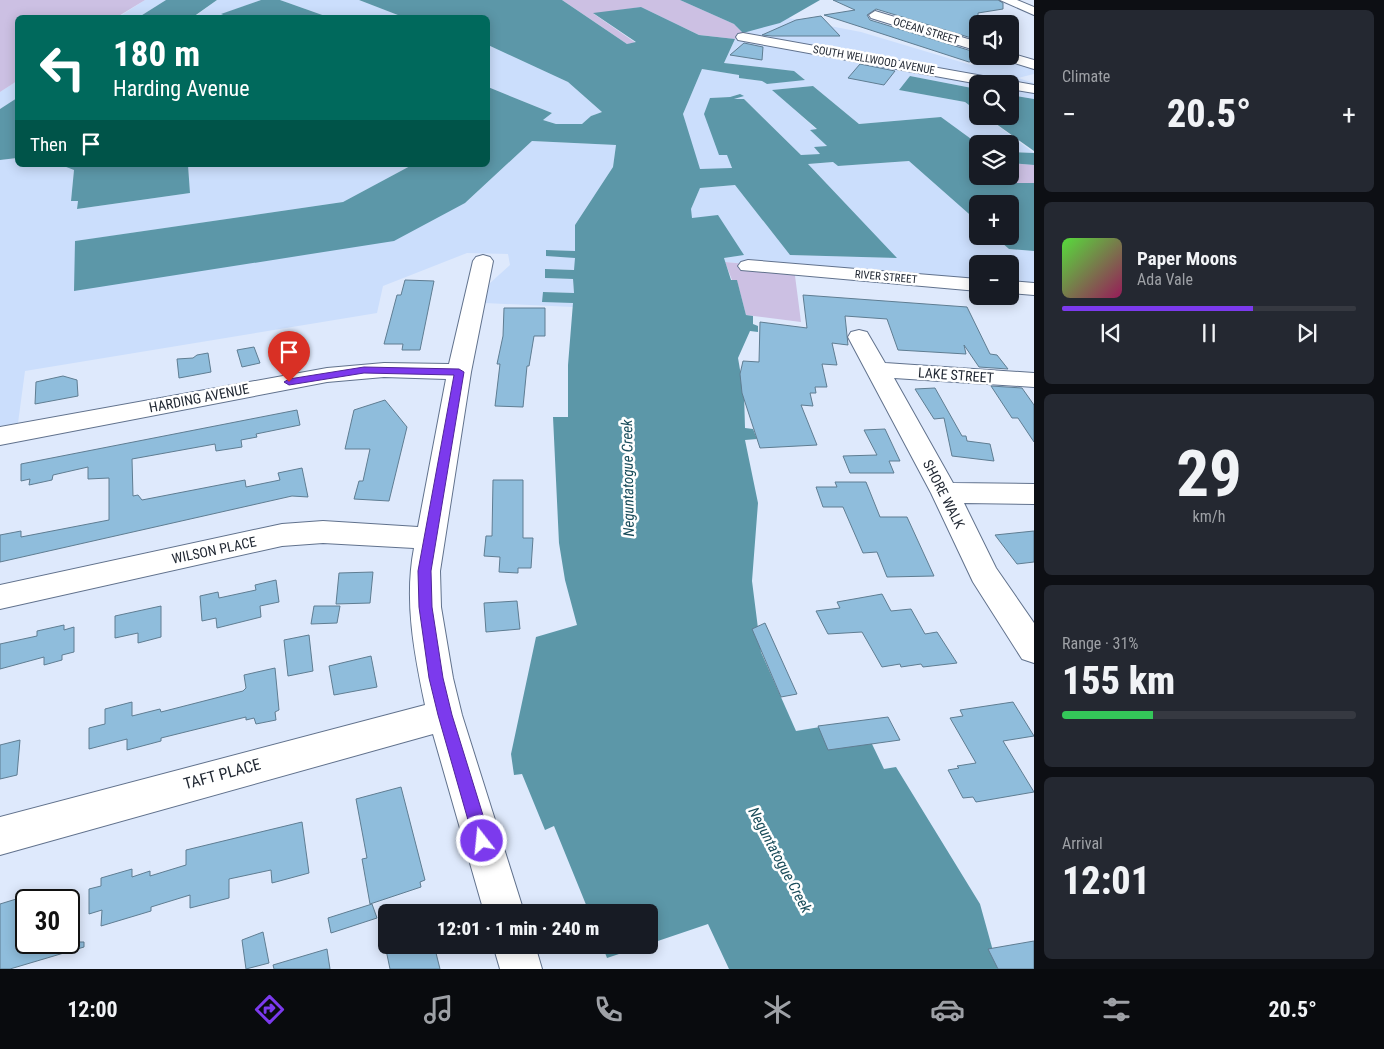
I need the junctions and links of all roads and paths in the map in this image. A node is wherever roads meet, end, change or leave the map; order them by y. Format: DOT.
graph roads {
  1 [pos="885,0"];
  2 [pos="1006,0"];
  3 [pos="1034,11"];
  4 [pos="743,37"];
  5 [pos="969,45"];
  6 [pos="1019,60"];
  7 [pos="1034,65"];
  8 [pos="969,78"];
  9 [pos="1019,86"];
  10 [pos="1034,89"];
  11 [pos="483,261"];
  12 [pos="748,266"];
  13 [pos="969,285"];
  14 [pos="1019,288"];
  15 [pos="1034,289"];
  16 [pos="859,337"];
  17 [pos="879,370"];
  18 [pos="459,372"];
  19 [pos="1034,380"];
  20 [pos="0,436"];
  21 [pos="945,493"];
  22 [pos="1034,494"];
  23 [pos="431,538"];
  24 [pos="0,597"];
  25 [pos="1034,648"];
  26 [pos="445,715"];
  27 [pos="0,836"];
  28 [pos="502,904"];
  29 [pos="517,954"];
  30 [pos="521,969"];
  1 -- 5 [label="street, OCEAN STREET"];
  2 -- 3 [label="street"];
  4 -- 8 [label="street, SOUTH WELLWOOD AVENUE"];
  6 -- 7 [label="street"];
  9 -- 10 [label="street"];
  11 -- 18 [label="street"];
  12 -- 13 [label="street, RIVER STREET"];
  14 -- 15 [label="street"];
  16 -- 17 [label="street, SHORE WALK"];
  17 -- 19 [label="street, LAKE STREET"];
  17 -- 21 [label="street, SHORE WALK"];
  18 -- 20 [label="street, HARDING AVENUE"];
  18 -- 23 [label="street"];
  21 -- 22 [label="street"];
  21 -- 25 [label="street, SHORE WALK"];
  23 -- 24 [label="street, WILSON PLACE"];
  23 -- 26 [label="street"];
  26 -- 27 [label="street, TAFT PLACE"];
  26 -- 28 [label="street"];
  29 -- 30 [label="street"];
}
